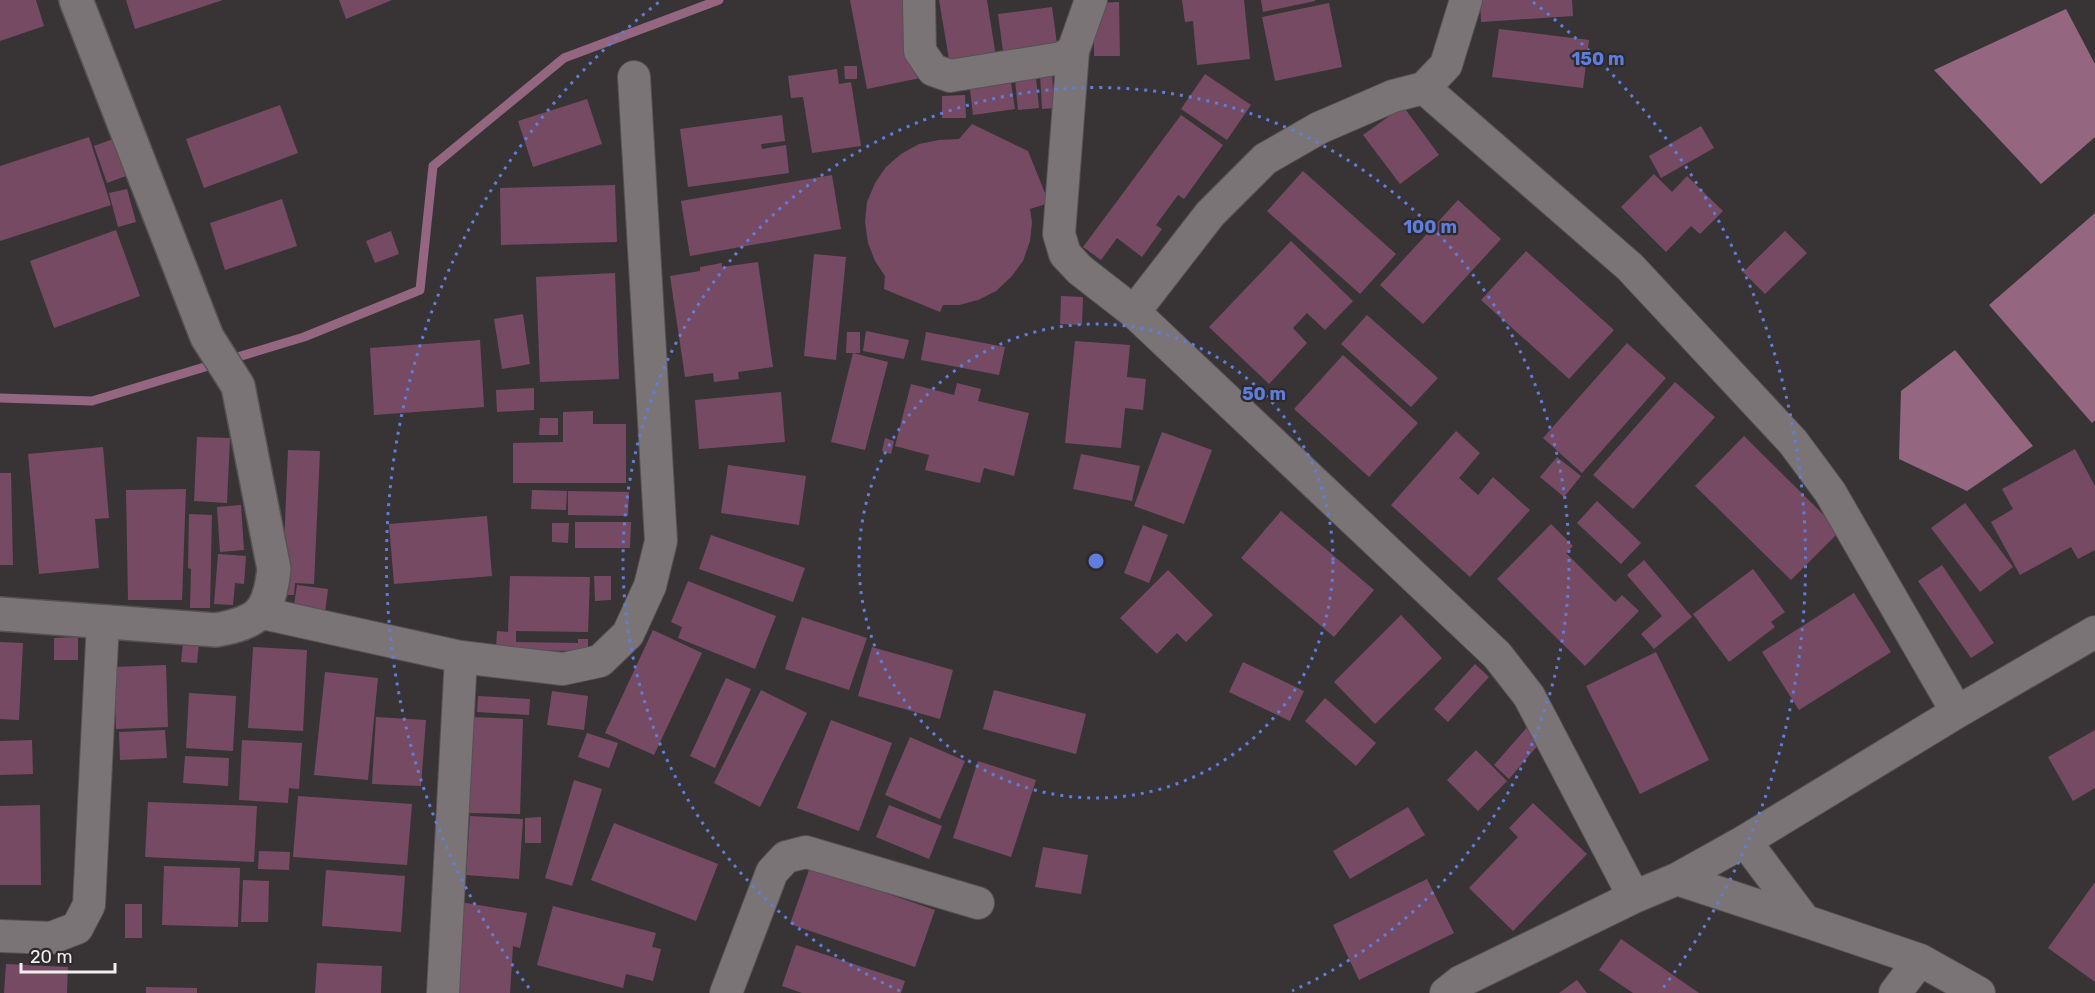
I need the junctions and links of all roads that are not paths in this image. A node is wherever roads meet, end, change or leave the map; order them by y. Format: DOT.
graph roads {
  1 [pos="76,0"];
  2 [pos="919,0"];
  3 [pos="1091,0"];
  4 [pos="1466,0"];
  5 [pos="1073,51"];
  6 [pos="634,77"];
  7 [pos="1425,88"];
  8 [pos="1134,312"];
  9 [pos="262,613"];
  10 [pos="0,614"];
  11 [pos="103,621"];
  12 [pos="2095,632"];
  13 [pos="461,657"];
  14 [pos="1957,712"];
  15 [pos="1745,842"];
  16 [pos="1677,879"];
  17 [pos="1634,897"];
  18 [pos="978,903"];
  19 [pos="1805,921"];
  20 [pos="0,936"];
  21 [pos="1920,960"];
  22 [pos="443,993"];
  23 [pos="726,993"];
  24 [pos="1446,993"];
  25 [pos="1895,993"];
  26 [pos="1979,993"];
  1 -- 9 [label="street"];
  2 -- 5 [label="street"];
  3 -- 5 [label="street"];
  4 -- 7 [label="street"];
  5 -- 8 [label="street"];
  6 -- 13 [label="street"];
  7 -- 8 [label="street"];
  7 -- 14 [label="street"];
  8 -- 17 [label="street"];
  9 -- 11 [label="street"];
  9 -- 13 [label="street"];
  10 -- 11 [label="street"];
  11 -- 20 [label="street"];
  12 -- 14 [label="street"];
  13 -- 22 [label="street"];
  14 -- 15 [label="street"];
  15 -- 16 [label="street"];
  15 -- 19 [label="street"];
  16 -- 17 [label="street"];
  16 -- 19 [label="street"];
  17 -- 24 [label="street"];
  18 -- 23 [label="street"];
  19 -- 21 [label="street"];
  21 -- 25 [label="street"];
  21 -- 26 [label="street"];
}
